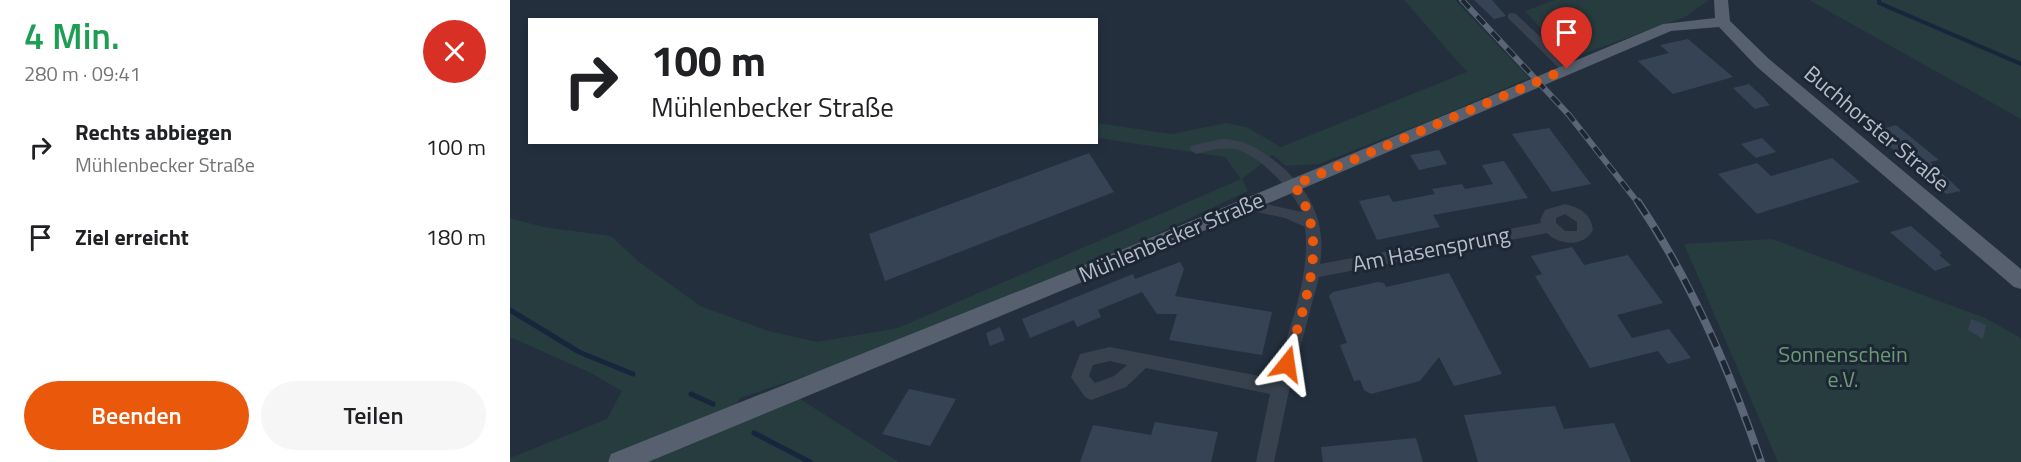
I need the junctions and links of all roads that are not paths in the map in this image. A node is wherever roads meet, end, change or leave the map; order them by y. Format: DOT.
graph roads {
  1 [pos="1722,0"];
  2 [pos="1512,15"];
  3 [pos="1723,22"];
  4 [pos="1567,69"];
  5 [pos="1196,148"];
  6 [pos="1294,185"];
  7 [pos="1248,205"];
  8 [pos="1313,225"];
  9 [pos="1550,226"];
  10 [pos="1312,272"];
  11 [pos="2021,281"];
  12 [pos="1142,361"];
  13 [pos="1281,388"];
  14 [pos="620,462"];
  15 [pos="1264,462"];
  1 -- 3 [label="main road"];
  2 -- 4 [label="street"];
  3 -- 4 [label="main road, Mühlenbecker Straße"];
  3 -- 11 [label="main road, Buchhorster Straße"];
  4 -- 6 [label="main road, Mühlenbecker Straße"];
  5 -- 6 [label="street"];
  6 -- 7 [label="main road, Mühlenbecker Straße"];
  6 -- 8 [label="street"];
  7 -- 8 [label="street"];
  7 -- 14 [label="main road, Mühlenbecker Straße"];
  8 -- 10 [label="street"];
  9 -- 10 [label="street, Am Hasensprung"];
  10 -- 13 [label="street"];
  12 -- 13 [label="street"];
  13 -- 15 [label="street"];
}
